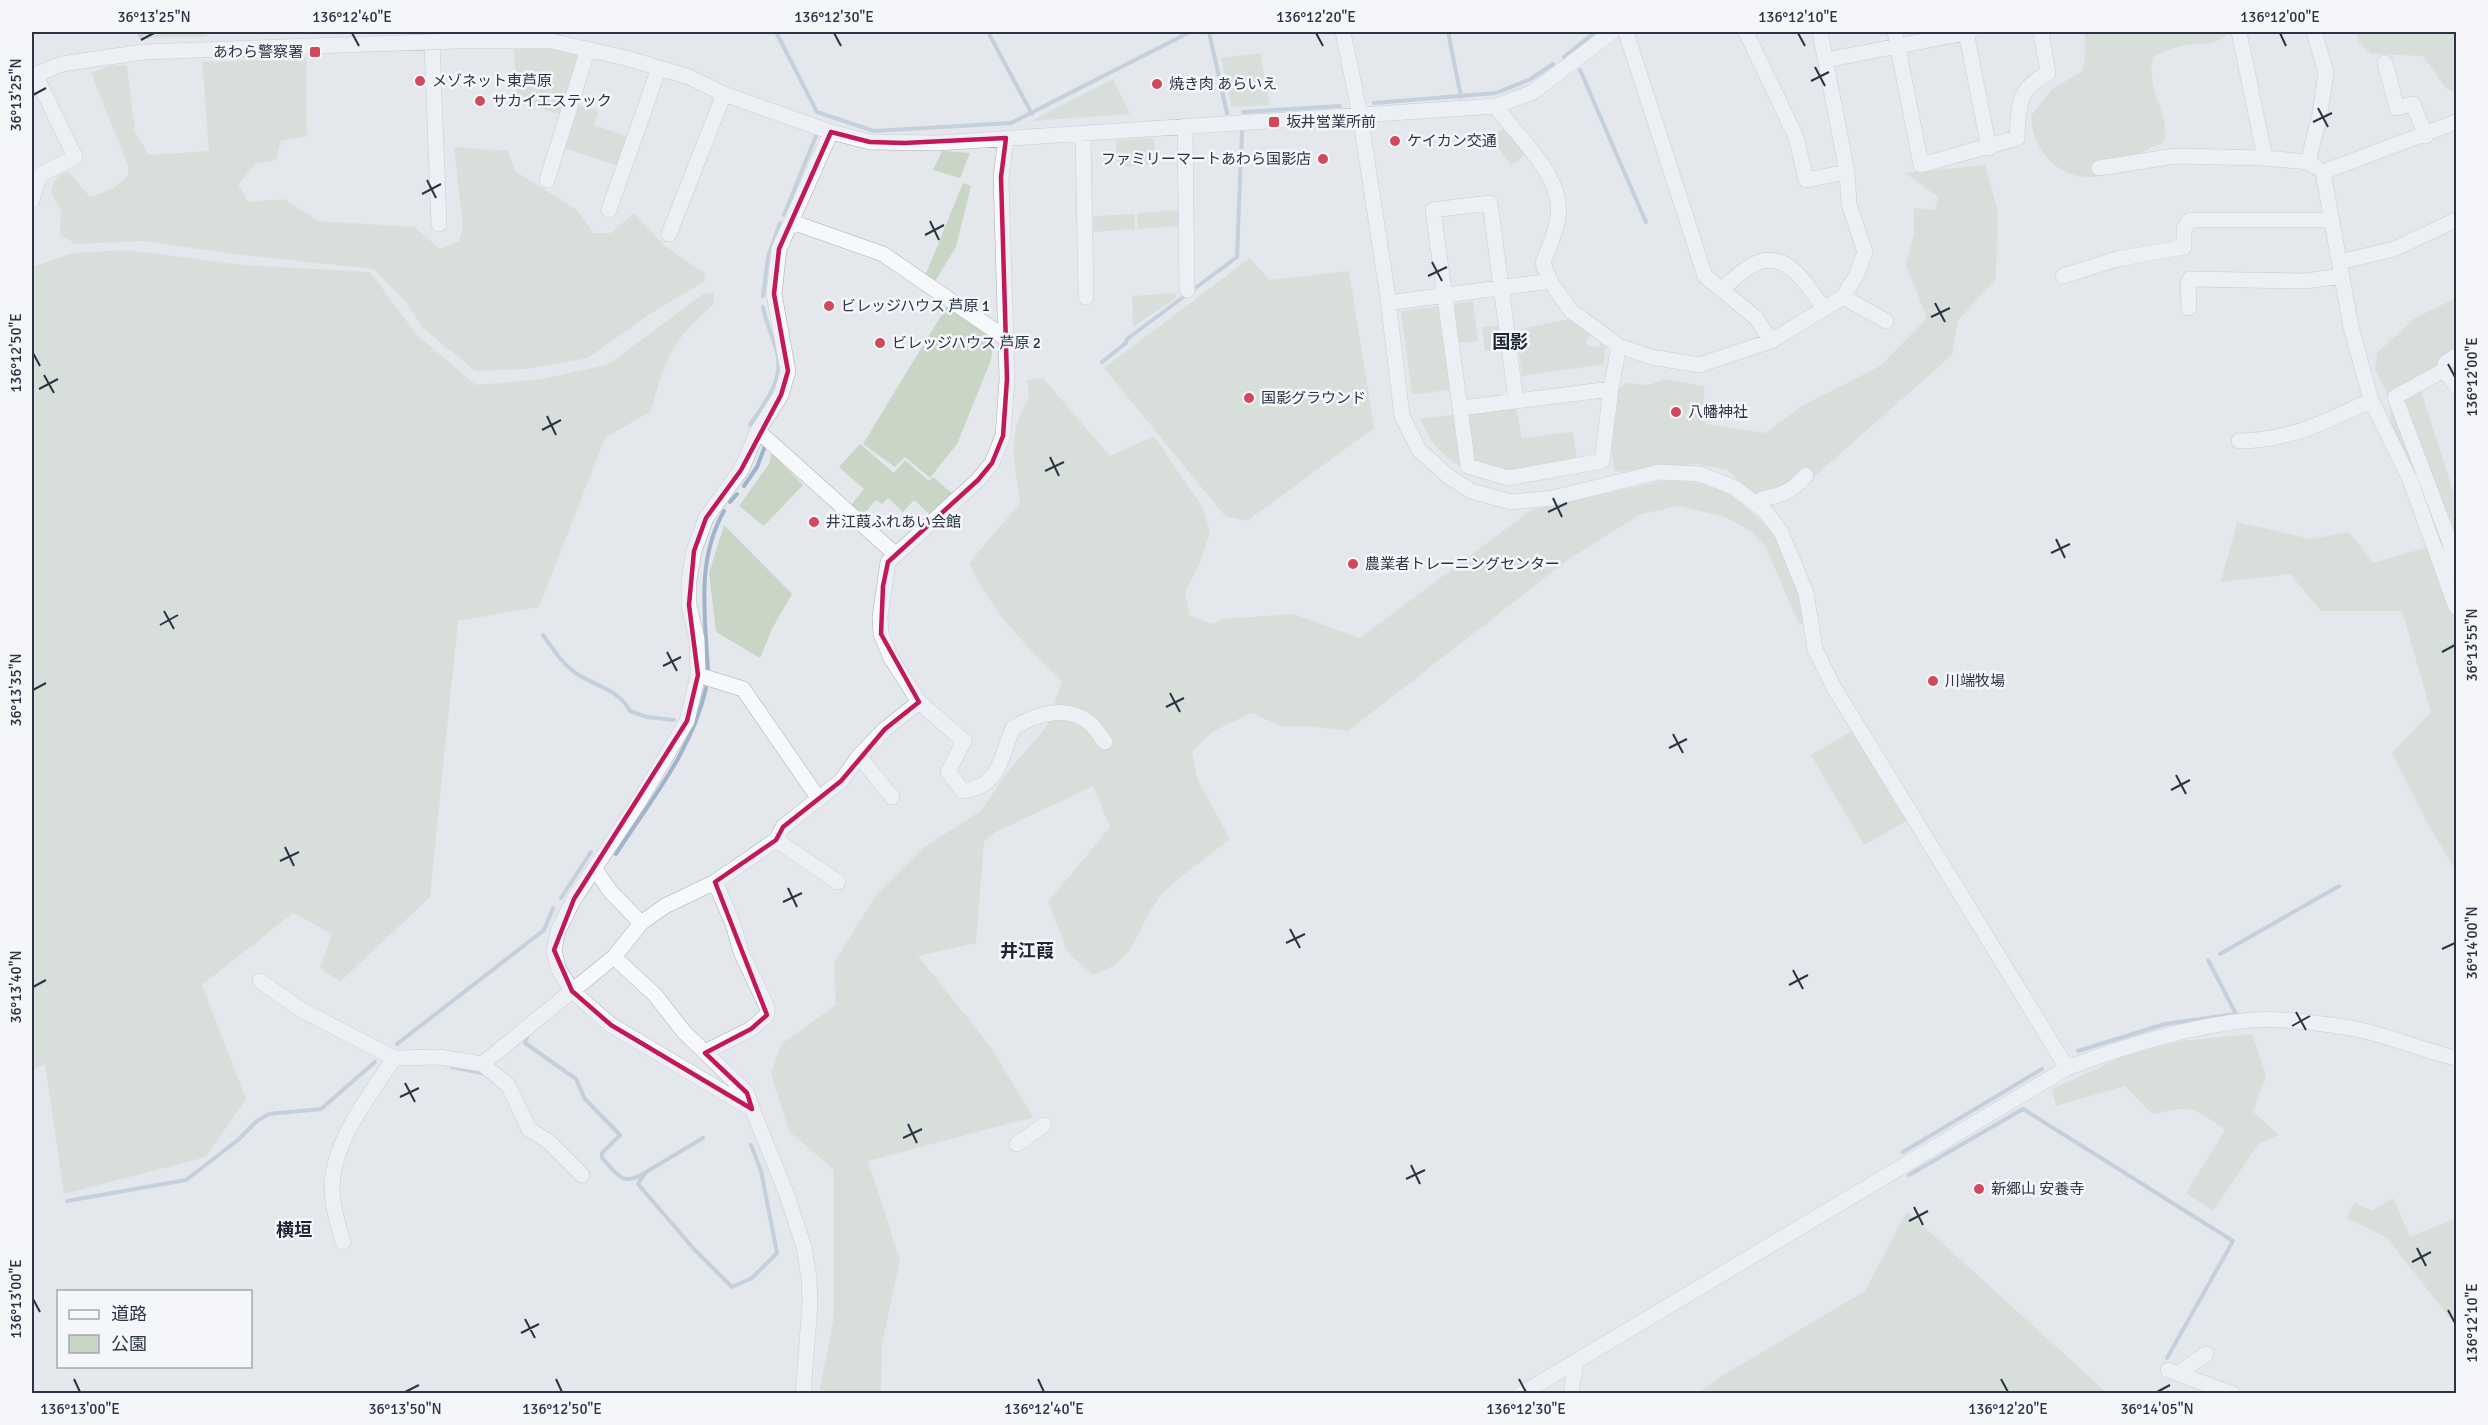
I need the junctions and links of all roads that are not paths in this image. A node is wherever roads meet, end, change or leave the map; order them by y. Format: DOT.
graph roads {
  1 [pos="1343,32"];
  2 [pos="1612,32"];
  3 [pos="1626,32"];
  4 [pos="1746,32"];
  5 [pos="1820,32"];
  6 [pos="1968,32"];
  7 [pos="2042,32"];
  8 [pos="2239,32"];
  9 [pos="2314,32"];
  10 [pos="1896,39"];
  11 [pos="432,43"];
  12 [pos="588,49"];
  13 [pos="1826,60"];
  14 [pos="2385,63"];
  15 [pos="658,68"];
  16 [pos="33,75"];
  17 [pos="724,94"];
  18 [pos="1496,106"];
  19 [pos="1360,115"];
  20 [pos="2457,122"];
  21 [pos="1185,126"];
  22 [pos="831,132"];
  23 [pos="1083,134"];
  24 [pos="2426,136"];
  25 [pos="1006,138"];
  26 [pos="1989,148"];
  27 [pos="2265,158"];
  28 [pos="2308,162"];
  29 [pos="2099,168"];
  30 [pos="1847,172"];
  31 [pos="2323,172"];
  32 [pos="547,180"];
  33 [pos="32,200"];
  34 [pos="609,210"];
  35 [pos="2332,220"];
  36 [pos="2457,220"];
  37 [pos="792,222"];
  38 [pos="439,224"];
  39 [pos="669,234"];
  40 [pos="2341,269"];
  41 [pos="2062,276"];
  42 [pos="1550,281"];
  43 [pos="1501,288"];
  44 [pos="1187,290"];
  45 [pos="1721,291"];
  46 [pos="1445,296"];
  47 [pos="1086,297"];
  48 [pos="1843,297"];
  49 [pos="1388,303"];
  50 [pos="2189,308"];
  51 [pos="1824,309"];
  52 [pos="1886,321"];
  53 [pos="1004,337"];
  54 [pos="1771,341"];
  55 [pos="1619,346"];
  56 [pos="2457,356"];
  57 [pos="2444,370"];
  58 [pos="2457,386"];
  59 [pos="1611,389"];
  60 [pos="1516,400"];
  61 [pos="2371,400"];
  62 [pos="1461,408"];
  63 [pos="758,431"];
  64 [pos="2239,441"];
  65 [pos="1806,475"];
  66 [pos="1762,499"];
  67 [pos="895,554"];
  68 [pos="1808,565"];
  69 [pos="2457,571"];
  70 [pos="1806,593"];
  71 [pos="2457,607"];
  72 [pos="698,675"];
  73 [pos="919,702"];
  74 [pos="1105,742"];
  75 [pos="859,756"];
  76 [pos="892,797"];
  77 [pos="819,799"];
  78 [pos="776,840"];
  79 [pos="595,868"];
  80 [pos="715,882"];
  81 [pos="838,882"];
  82 [pos="641,923"];
  83 [pos="614,957"];
  84 [pos="260,981"];
  85 [pos="572,991"];
  86 [pos="705,1053"];
  87 [pos="394,1058"];
  88 [pos="2457,1058"];
  89 [pos="482,1064"];
  90 [pos="2067,1068"];
  91 [pos="752,1109"];
  92 [pos="1044,1125"];
  93 [pos="1017,1144"];
  94 [pos="582,1175"];
  95 [pos="343,1242"];
  96 [pos="2206,1354"];
  97 [pos="1576,1361"];
  98 [pos="803,1394"];
  99 [pos="1521,1394"];
  100 [pos="1571,1394"];
  101 [pos="2233,1394"];
  1 -- 19 [label="street"];
  2 -- 18 [label="street"];
  3 -- 45 [label="street"];
  4 -- 30 [label="street"];
  5 -- 13 [label="street"];
  6 -- 10 [label="street"];
  6 -- 26 [label="street"];
  7 -- 26 [label="street"];
  8 -- 27 [label="street"];
  9 -- 28 [label="street"];
  10 -- 13 [label="street"];
  10 -- 26 [label="street"];
  11 -- 12 [label="street"];
  11 -- 16 [label="street"];
  11 -- 38 [label="street"];
  12 -- 15 [label="street"];
  12 -- 32 [label="street"];
  13 -- 30 [label="street"];
  14 -- 24 [label="street"];
  15 -- 17 [label="street"];
  15 -- 34 [label="street"];
  16 -- 33 [label="street"];
  17 -- 22 [label="street"];
  17 -- 39 [label="street"];
  18 -- 19 [label="street"];
  18 -- 42 [label="street"];
  19 -- 21 [label="street"];
  19 -- 49 [label="street"];
  20 -- 24 [label="street"];
  21 -- 23 [label="street"];
  21 -- 44 [label="street"];
  22 -- 25 [label="street"];
  22 -- 37 [label="street"];
  23 -- 25 [label="street"];
  23 -- 47 [label="street"];
  24 -- 31 [label="street"];
  25 -- 53 [label="street"];
  27 -- 28 [label="street"];
  27 -- 29 [label="street"];
  28 -- 31 [label="street"];
  30 -- 48 [label="street"];
  31 -- 35 [label="street"];
  35 -- 40 [label="street"];
  35 -- 41 [label="street"];
  36 -- 40 [label="street"];
  37 -- 53 [label="street"];
  37 -- 63 [label="street"];
  40 -- 50 [label="street"];
  40 -- 61 [label="street"];
  42 -- 43 [label="street"];
  42 -- 55 [label="street"];
  43 -- 46 [label="street"];
  43 -- 46 [label="street"];
  43 -- 60 [label="street"];
  45 -- 51 [label="street"];
  45 -- 54 [label="street"];
  46 -- 49 [label="street"];
  46 -- 62 [label="street"];
  48 -- 51 [label="street"];
  48 -- 52 [label="street"];
  49 -- 70 [label="street"];
  51 -- 54 [label="street"];
  53 -- 67 [label="street"];
  54 -- 55 [label="street"];
  55 -- 59 [label="street"];
  56 -- 57 [label="street"];
  57 -- 58 [label="street"];
  57 -- 69 [label="street"];
  59 -- 60 [label="street"];
  59 -- 62 [label="street"];
  60 -- 62 [label="street"];
  61 -- 64 [label="street"];
  61 -- 71 [label="street"];
  63 -- 67 [label="street"];
  63 -- 72 [label="street"];
  65 -- 66 [label="street"];
  67 -- 73 [label="street"];
  68 -- 70 [label="street"];
  70 -- 90 [label="street"];
  72 -- 77 [label="street"];
  72 -- 79 [label="street"];
  73 -- 74 [label="street"];
  73 -- 75 [label="street"];
  75 -- 76 [label="street"];
  75 -- 77 [label="street"];
  77 -- 78 [label="street"];
  78 -- 80 [label="street"];
  78 -- 81 [label="street"];
  79 -- 82 [label="street"];
  79 -- 85 [label="street"];
  80 -- 82 [label="street"];
  80 -- 86 [label="street"];
  82 -- 83 [label="street"];
  83 -- 85 [label="street"];
  83 -- 86 [label="street"];
  84 -- 87 [label="street"];
  85 -- 89 [label="street"];
  85 -- 91 [label="street"];
  86 -- 91 [label="street"];
  87 -- 89 [label="street"];
  87 -- 95 [label="street"];
  88 -- 90 [label="street"];
  89 -- 94 [label="street"];
  90 -- 97 [label="street"];
  91 -- 98 [label="street"];
  92 -- 93 [label="street"];
  96 -- 101 [label="street"];
  97 -- 99 [label="street"];
  97 -- 100 [label="street"];
}
